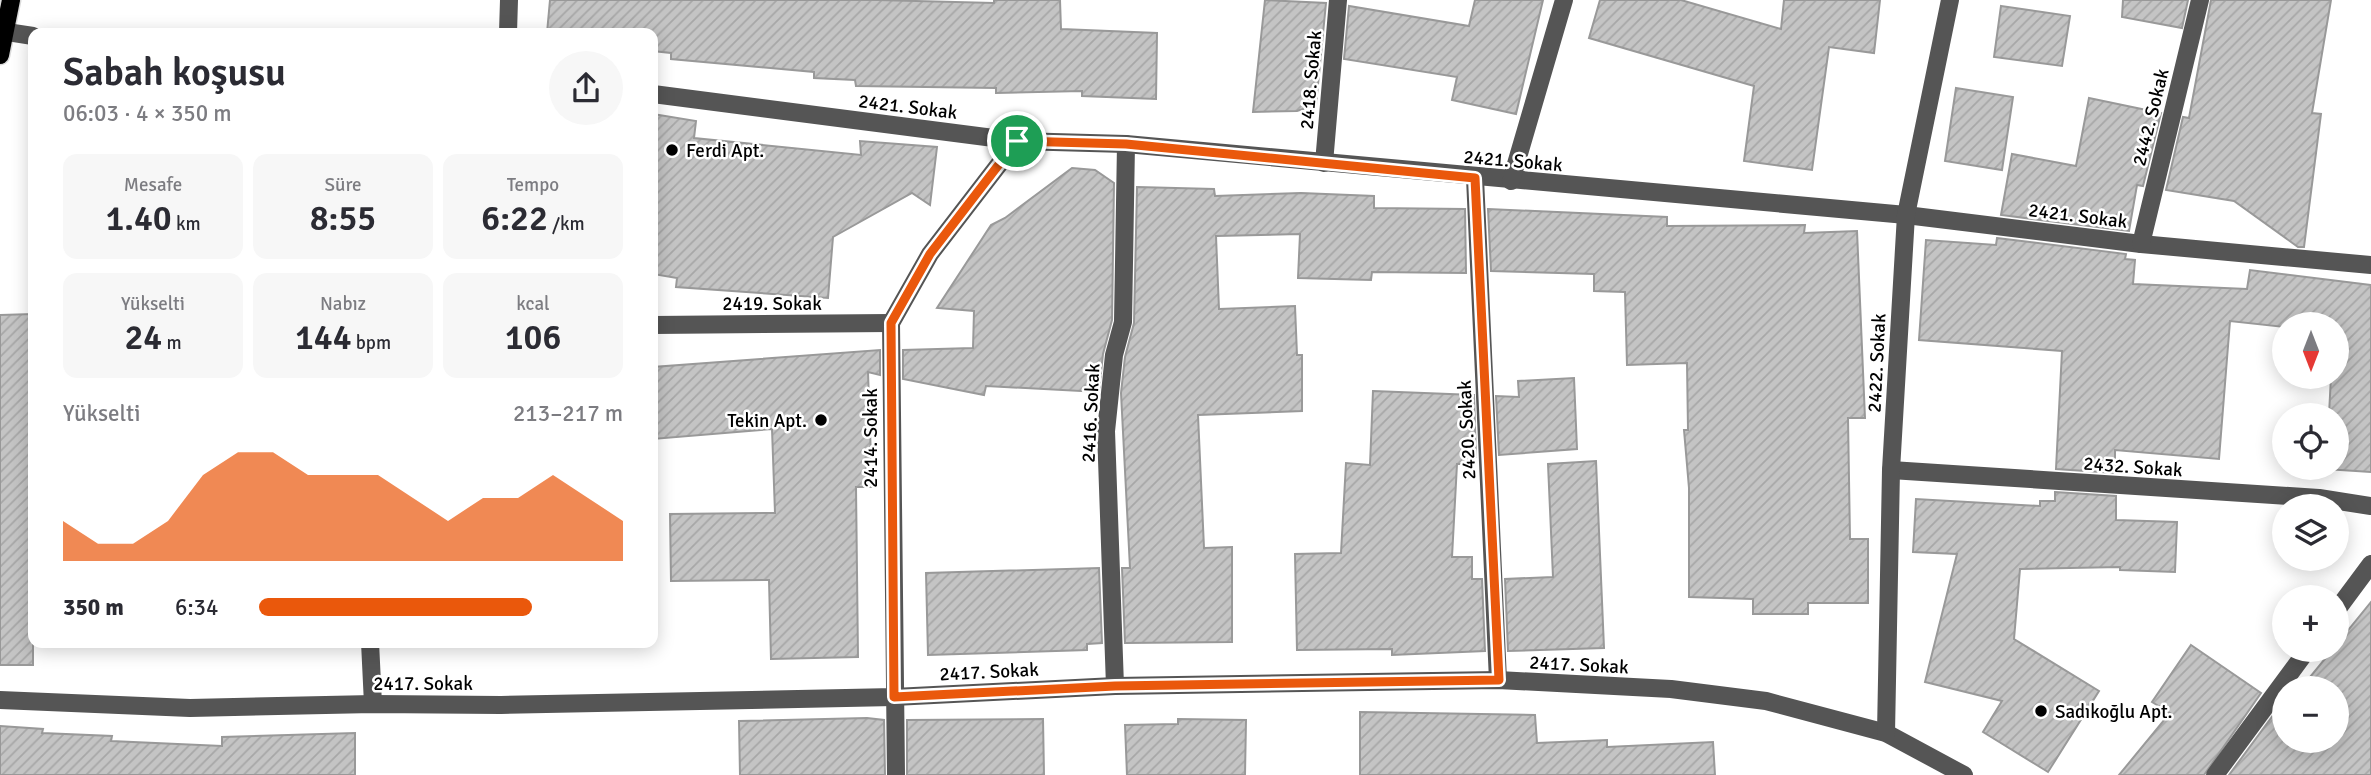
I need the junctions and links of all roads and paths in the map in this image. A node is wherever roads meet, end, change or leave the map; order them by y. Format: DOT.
graph roads {
  1 [pos="10,0"];
  2 [pos="509,0"];
  3 [pos="1338,0"];
  4 [pos="1564,0"];
  5 [pos="1950,0"];
  6 [pos="2200,0"];
  7 [pos="508,28"];
  8 [pos="2,32"];
  9 [pos="28,35"];
  10 [pos="0,55"];
  11 [pos="658,95"];
  12 [pos="1017,141"];
  13 [pos="1126,144"];
  14 [pos="1324,163"];
  15 [pos="1475,178"];
  16 [pos="1511,181"];
  17 [pos="1906,215"];
  18 [pos="2141,244"];
  19 [pos="2371,265"];
  20 [pos="891,323"];
  21 [pos="658,325"];
  22 [pos="1891,470"];
  23 [pos="2371,506"];
  24 [pos="2371,564"];
  25 [pos="2349,594"];
  26 [pos="370,648"];
  27 [pos="2298,662"];
  28 [pos="1499,680"];
  29 [pos="1115,686"];
  30 [pos="894,697"];
  31 [pos="0,700"];
  32 [pos="373,704"];
  33 [pos="1886,733"];
  34 [pos="896,775"];
  35 [pos="1964,775"];
  36 [pos="2215,775"];
  1 -- 8 [label="main road"];
  2 -- 7 [label="street"];
  3 -- 14 [label="street, 2418. Sokak"];
  4 -- 16 [label="street"];
  5 -- 17 [label="street, 2422. Sokak"];
  6 -- 18 [label="street, 2442. Sokak"];
  8 -- 9 [label="street"];
  8 -- 10 [label="main road"];
  11 -- 12 [label="street, 2421. Sokak"];
  12 -- 13 [label="street, 2421. Sokak"];
  12 -- 20 [label="street, 2414. Sokak"];
  13 -- 14 [label="street, 2421. Sokak"];
  13 -- 29 [label="street, 2416. Sokak"];
  14 -- 15 [label="street, 2421. Sokak"];
  15 -- 16 [label="street, 2421. Sokak"];
  15 -- 28 [label="street, 2420. Sokak"];
  16 -- 17 [label="street, 2421. Sokak"];
  17 -- 18 [label="street, 2421. Sokak"];
  17 -- 22 [label="street, 2422. Sokak"];
  18 -- 19 [label="street, 2421. Sokak"];
  20 -- 21 [label="street, 2419. Sokak"];
  20 -- 30 [label="street, 2414. Sokak"];
  22 -- 23 [label="street, 2432. Sokak"];
  22 -- 33 [label="street, 2422. Sokak"];
  24 -- 25 [label="street"];
  26 -- 32 [label="street"];
  27 -- 36 [label="street"];
  28 -- 29 [label="street, 2417. Sokak"];
  28 -- 33 [label="street, 2417. Sokak"];
  29 -- 30 [label="street, 2417. Sokak"];
  30 -- 32 [label="street, 2417. Sokak"];
  30 -- 34 [label="street, 2414. Sokak"];
  31 -- 32 [label="street, 2417. Sokak"];
  33 -- 35 [label="street, 2417. Sokak"];
}
